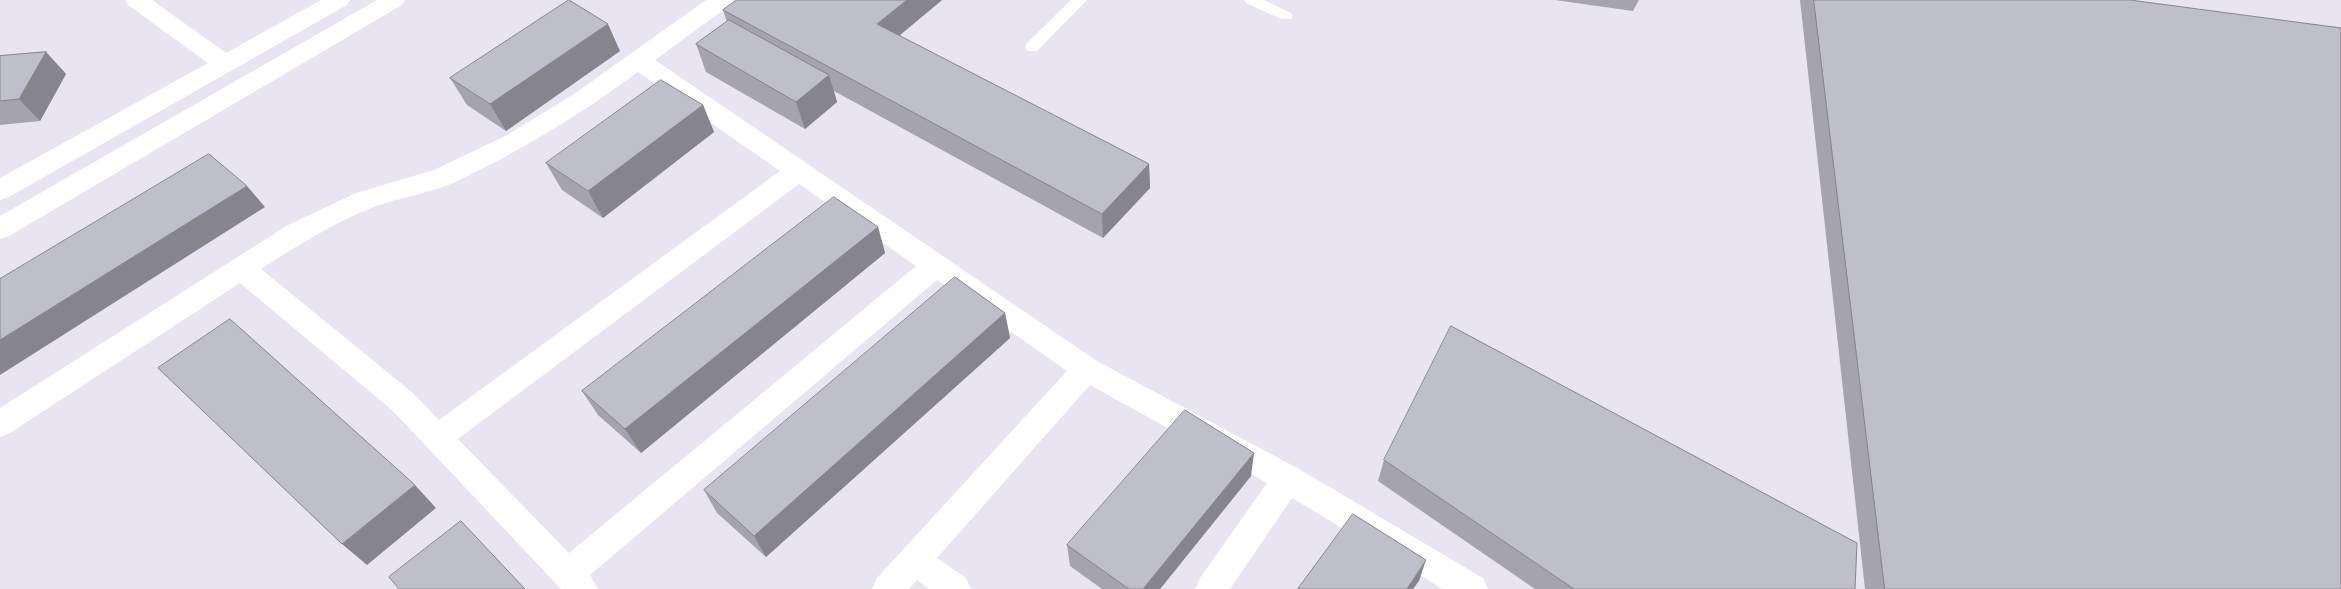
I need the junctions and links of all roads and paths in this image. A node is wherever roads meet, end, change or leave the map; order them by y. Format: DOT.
graph roads {
  1 [pos="136,0"];
  2 [pos="339,0"];
  3 [pos="394,0"];
  4 [pos="722,0"];
  5 [pos="1080,0"];
  6 [pos="1251,0"];
  7 [pos="1286,16"];
  8 [pos="1032,47"];
  9 [pos="639,61"];
  10 [pos="226,64"];
  11 [pos="798,170"];
  12 [pos="0,190"];
  13 [pos="0,229"];
  14 [pos="936,265"];
  15 [pos="242,269"];
  16 [pos="1087,369"];
  17 [pos="0,424"];
  18 [pos="436,438"];
  19 [pos="1288,479"];
  20 [pos="914,560"];
  21 [pos="575,582"];
  22 [pos="1464,587"];
  23 [pos="888,589"];
  24 [pos="956,589"];
  25 [pos="1211,589"];
  1 -- 10 [label="street"];
  2 -- 10 [label="street"];
  3 -- 13 [label="street"];
  4 -- 9 [label="street"];
  5 -- 8 [label="lane"];
  6 -- 7 [label="lane"];
  9 -- 11 [label="street"];
  9 -- 15 [label="street"];
  10 -- 12 [label="street"];
  11 -- 14 [label="street"];
  11 -- 18 [label="street"];
  14 -- 16 [label="street"];
  14 -- 21 [label="street"];
  15 -- 17 [label="street"];
  15 -- 18 [label="street"];
  16 -- 19 [label="street"];
  16 -- 20 [label="street"];
  18 -- 21 [label="street"];
  19 -- 22 [label="street"];
  19 -- 25 [label="street"];
  20 -- 23 [label="street"];
  20 -- 24 [label="street"];
}
